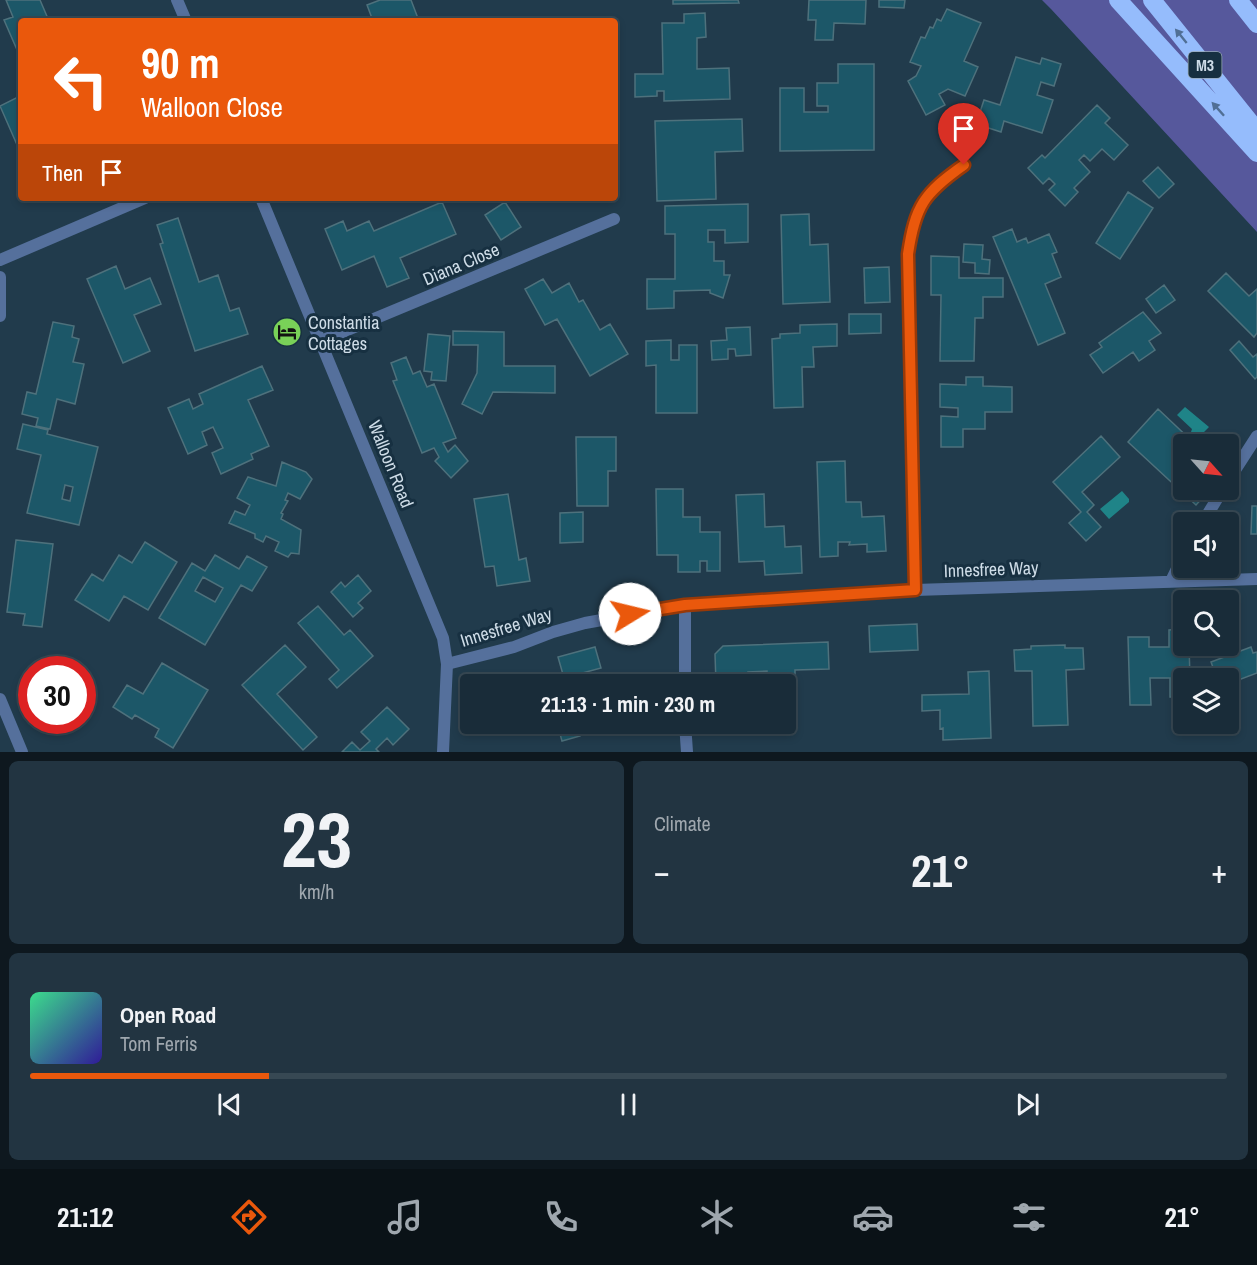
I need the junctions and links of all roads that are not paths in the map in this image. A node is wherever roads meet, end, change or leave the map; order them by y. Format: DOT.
graph roads {
  1 [pos="177,0"];
  2 [pos="1119,0"];
  3 [pos="1152,0"];
  4 [pos="1238,0"];
  5 [pos="185,18"];
  6 [pos="1257,24"];
  7 [pos="1257,131"];
  8 [pos="1257,153"];
  9 [pos="964,165"];
  10 [pos="138,201"];
  11 [pos="262,201"];
  12 [pos="614,219"];
  13 [pos="0,260"];
  14 [pos="0,277"];
  15 [pos="0,316"];
  16 [pos="321,341"];
  17 [pos="1257,436"];
  18 [pos="1239,464"];
  19 [pos="1173,577"];
  20 [pos="1257,579"];
  21 [pos="1171,581"];
  22 [pos="915,590"];
  23 [pos="685,605"];
  24 [pos="447,664"];
  25 [pos="685,674"];
  26 [pos="0,699"];
  27 [pos="686,734"];
  28 [pos="22,752"];
  29 [pos="443,752"];
  30 [pos="687,752"];
  1 -- 5 [label="street"];
  8 -- 2 [label="highway, one-way"];
  7 -- 3 [label="highway, M3, one-way"];
  4 -- 6 [label="highway"];
  9 -- 22 [label="street"];
  10 -- 13 [label="street"];
  11 -- 16 [label="street, Walloon Road"];
  12 -- 16 [label="street, Diana Close"];
  14 -- 15 [label="street"];
  16 -- 24 [label="street, Walloon Road"];
  17 -- 18 [label="street"];
  19 -- 21 [label="street"];
  20 -- 21 [label="street, Innesfree Way"];
  21 -- 22 [label="street, Innesfree Way"];
  22 -- 23 [label="street, Innesfree Way"];
  23 -- 24 [label="street, Innesfree Way"];
  23 -- 25 [label="street"];
  24 -- 29 [label="street, Walloon Road"];
  26 -- 28 [label="street"];
  27 -- 30 [label="street"];
}
